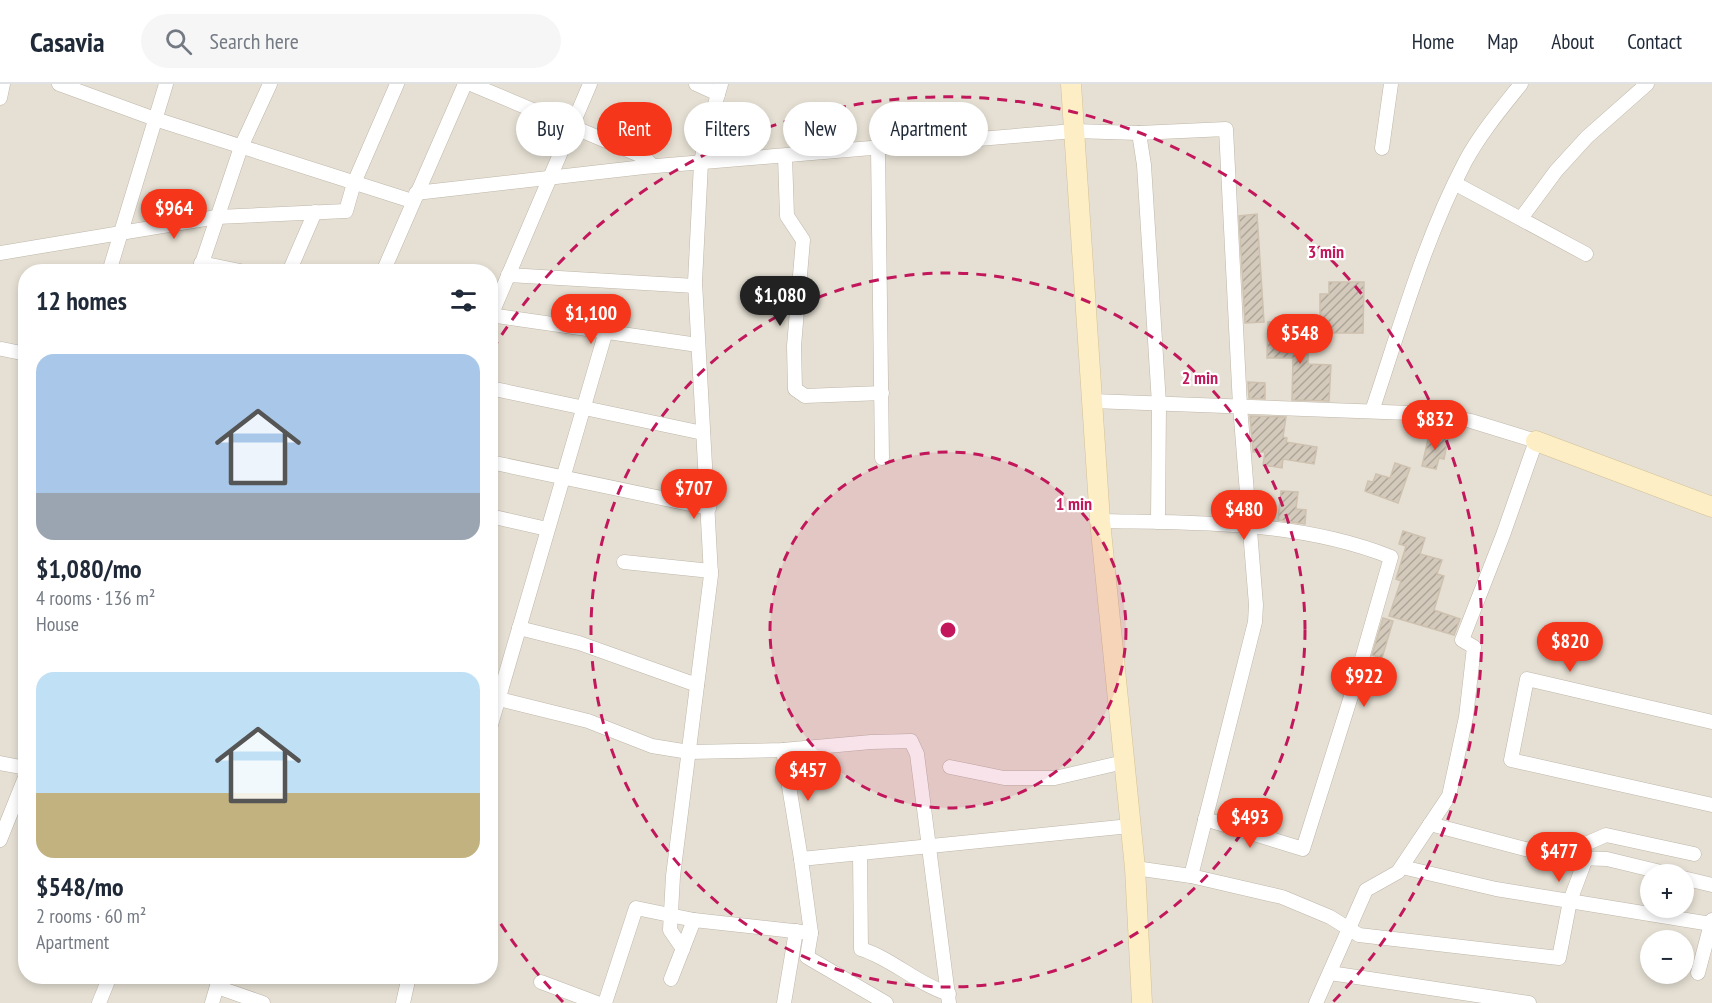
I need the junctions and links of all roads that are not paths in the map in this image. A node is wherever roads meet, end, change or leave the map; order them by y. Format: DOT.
graph roads {
  1 [pos="3,84"];
  2 [pos="59,84"];
  3 [pos="166,84"];
  4 [pos="270,84"];
  5 [pos="398,84"];
  6 [pos="465,84"];
  7 [pos="471,84"];
  8 [pos="590,84"];
  9 [pos="696,84"];
  10 [pos="1071,84"];
  11 [pos="1391,84"];
  12 [pos="1521,84"];
  13 [pos="1647,84"];
  14 [pos="719,89"];
  15 [pos="0,98"];
  16 [pos="582,102"];
  17 [pos="516,103"];
  18 [pos="155,119"];
  19 [pos="1074,131"];
  20 [pos="585,133"];
  21 [pos="1139,133"];
  22 [pos="988,138"];
  23 [pos="241,147"];
  24 [pos="1382,148"];
  25 [pos="558,156"];
  26 [pos="785,156"];
  27 [pos="878,156"];
  28 [pos="701,163"];
  29 [pos="653,166"];
  30 [pos="549,178"];
  31 [pos="354,183"];
  32 [pos="1456,184"];
  33 [pos="414,197"];
  34 [pos="315,212"];
  35 [pos="217,217"];
  36 [pos="1522,218"];
  37 [pos="120,233"];
  38 [pos="0,253"];
  39 [pos="1586,254"];
  40 [pos="112,264"];
  41 [pos="201,264"];
  42 [pos="292,264"];
  43 [pos="386,264"];
  44 [pos="508,275"];
  45 [pos="695,286"];
  46 [pos="498,299"];
  47 [pos="498,317"];
  48 [pos="606,331"];
  49 [pos="698,345"];
  50 [pos="2,349"];
  51 [pos="18,352"];
  52 [pos="498,390"];
  53 [pos="882,393"];
  54 [pos="1092,401"];
  55 [pos="1159,404"];
  56 [pos="1240,406"];
  57 [pos="584,408"];
  58 [pos="1372,411"];
  59 [pos="702,433"];
  60 [pos="1536,441"];
  61 [pos="882,459"];
  62 [pos="498,464"];
  63 [pos="563,479"];
  64 [pos="1712,507"];
  65 [pos="709,508"];
  66 [pos="498,518"];
  67 [pos="1100,521"];
  68 [pos="1158,522"];
  69 [pos="1251,526"];
  70 [pos="547,529"];
  71 [pos="624,562"];
  72 [pos="711,571"];
  73 [pos="519,628"];
  74 [pos="697,685"];
  75 [pos="499,699"];
  76 [pos="498,702"];
  77 [pos="1712,722"];
  78 [pos="783,750"];
  79 [pos="689,752"];
  80 [pos="1124,762"];
  81 [pos="0,763"];
  82 [pos="18,766"];
  83 [pos="950,767"];
  84 [pos="18,796"];
  85 [pos="1712,805"];
  86 [pos="1205,819"];
  87 [pos="1430,824"];
  88 [pos="1130,826"];
  89 [pos="0,840"];
  90 [pos="928,847"];
  91 [pos="860,854"];
  92 [pos="1694,854"];
  93 [pos="1556,857"];
  94 [pos="1586,858"];
  95 [pos="801,859"];
  96 [pos="1402,867"];
  97 [pos="1640,867"];
  98 [pos="1135,868"];
  99 [pos="1191,876"];
  100 [pos="1694,881"];
  101 [pos="1712,885"];
  102 [pos="1570,901"];
  103 [pos="671,915"];
  104 [pos="694,921"];
  105 [pos="1712,922"];
  106 [pos="1349,929"];
  107 [pos="795,931"];
  108 [pos="812,933"];
  109 [pos="683,949"];
  110 [pos="1330,973"];
  111 [pos="1698,973"];
  112 [pos="671,980"];
  113 [pos="541,982"];
  114 [pos="107,984"];
  115 [pos="217,984"];
  116 [pos="222,984"];
  117 [pos="407,984"];
  118 [pos="949,998"];
  119 [pos="99,1003"];
  120 [pos="212,1003"];
  121 [pos="263,1003"];
  122 [pos="403,1003"];
  123 [pos="597,1003"];
  124 [pos="606,1003"];
  125 [pos="784,1003"];
  126 [pos="886,1003"];
  127 [pos="1142,1003"];
  128 [pos="1316,1003"];
  129 [pos="1529,1003"];
  1 -- 15 [label="street"];
  2 -- 18 [label="street"];
  3 -- 18 [label="street"];
  4 -- 23 [label="street"];
  5 -- 31 [label="street"];
  6 -- 33 [label="street"];
  7 -- 17 [label="street"];
  8 -- 16 [label="street"];
  9 -- 14 [label="street"];
  10 -- 19 [label="street"];
  11 -- 24 [label="street"];
  12 -- 32 [label="street"];
  13 -- 36 [label="street"];
  14 -- 28 [label="street"];
  18 -- 23 [label="street"];
  18 -- 37 [label="street"];
  19 -- 21 [label="street"];
  19 -- 22 [label="street"];
  19 -- 54 [label="street"];
  20 -- 29 [label="street"];
  21 -- 55 [label="street"];
  21 -- 56 [label="street"];
  23 -- 31 [label="street"];
  23 -- 35 [label="street"];
  25 -- 30 [label="street"];
  26 -- 28 [label="street"];
  26 -- 53 [label="street"];
  27 -- 53 [label="street"];
  28 -- 29 [label="street"];
  28 -- 45 [label="street"];
  29 -- 30 [label="street"];
  30 -- 33 [label="street"];
  30 -- 44 [label="street"];
  31 -- 33 [label="street"];
  31 -- 34 [label="street"];
  32 -- 36 [label="street"];
  32 -- 58 [label="street"];
  33 -- 43 [label="street"];
  34 -- 35 [label="street"];
  34 -- 42 [label="street"];
  35 -- 37 [label="street"];
  35 -- 41 [label="street"];
  36 -- 39 [label="street"];
  37 -- 38 [label="street"];
  37 -- 40 [label="street"];
  44 -- 45 [label="street"];
  44 -- 46 [label="street"];
  45 -- 49 [label="street"];
  47 -- 48 [label="street"];
  48 -- 49 [label="street"];
  48 -- 57 [label="street"];
  49 -- 59 [label="street"];
  50 -- 51 [label="street"];
  52 -- 57 [label="street"];
  53 -- 61 [label="street"];
  54 -- 55 [label="street"];
  54 -- 67 [label="street"];
  55 -- 56 [label="street"];
  55 -- 68 [label="street"];
  56 -- 58 [label="street"];
  56 -- 69 [label="street"];
  57 -- 59 [label="street"];
  57 -- 63 [label="street"];
  58 -- 60 [label="street"];
  59 -- 65 [label="street"];
  60 -- 64 [label="street"];
  60 -- 87 [label="street"];
  62 -- 63 [label="street"];
  63 -- 65 [label="street"];
  63 -- 70 [label="street"];
  65 -- 72 [label="street"];
  66 -- 70 [label="street"];
  67 -- 68 [label="street"];
  67 -- 80 [label="street"];
  68 -- 69 [label="street"];
  69 -- 86 [label="street"];
  69 -- 86 [label="street"];
  70 -- 73 [label="street"];
  71 -- 72 [label="street"];
  72 -- 74 [label="street"];
  73 -- 74 [label="street"];
  73 -- 75 [label="street"];
  74 -- 79 [label="street"];
  75 -- 76 [label="street"];
  75 -- 79 [label="street"];
  77 -- 85 [label="street"];
  78 -- 79 [label="street"];
  78 -- 90 [label="street"];
  78 -- 95 [label="street"];
  79 -- 103 [label="street"];
  80 -- 83 [label="street"];
  80 -- 88 [label="street"];
  81 -- 82 [label="street"];
  84 -- 89 [label="street"];
  86 -- 99 [label="street"];
  87 -- 93 [label="street"];
  87 -- 96 [label="street"];
  88 -- 90 [label="street"];
  88 -- 98 [label="street"];
  90 -- 91 [label="street"];
  90 -- 118 [label="street"];
  91 -- 95 [label="street"];
  91 -- 118 [label="street"];
  92 -- 93 [label="street"];
  93 -- 94 [label="street"];
  94 -- 97 [label="street"];
  94 -- 102 [label="street"];
  95 -- 108 [label="street"];
  96 -- 102 [label="street"];
  96 -- 106 [label="street"];
  98 -- 99 [label="street"];
  98 -- 127 [label="street"];
  99 -- 106 [label="street"];
  100 -- 101 [label="street"];
  102 -- 105 [label="street"];
  102 -- 106 [label="street"];
  103 -- 104 [label="street"];
  103 -- 109 [label="street"];
  103 -- 124 [label="street"];
  104 -- 107 [label="street"];
  104 -- 109 [label="street"];
  105 -- 111 [label="street"];
  106 -- 110 [label="street"];
  107 -- 108 [label="street"];
  107 -- 125 [label="street"];
  108 -- 126 [label="street"];
  109 -- 112 [label="street"];
  110 -- 128 [label="street"];
  110 -- 129 [label="street"];
  113 -- 123 [label="street"];
  114 -- 119 [label="street"];
  115 -- 120 [label="street"];
  116 -- 121 [label="street"];
  117 -- 122 [label="street"];
}
